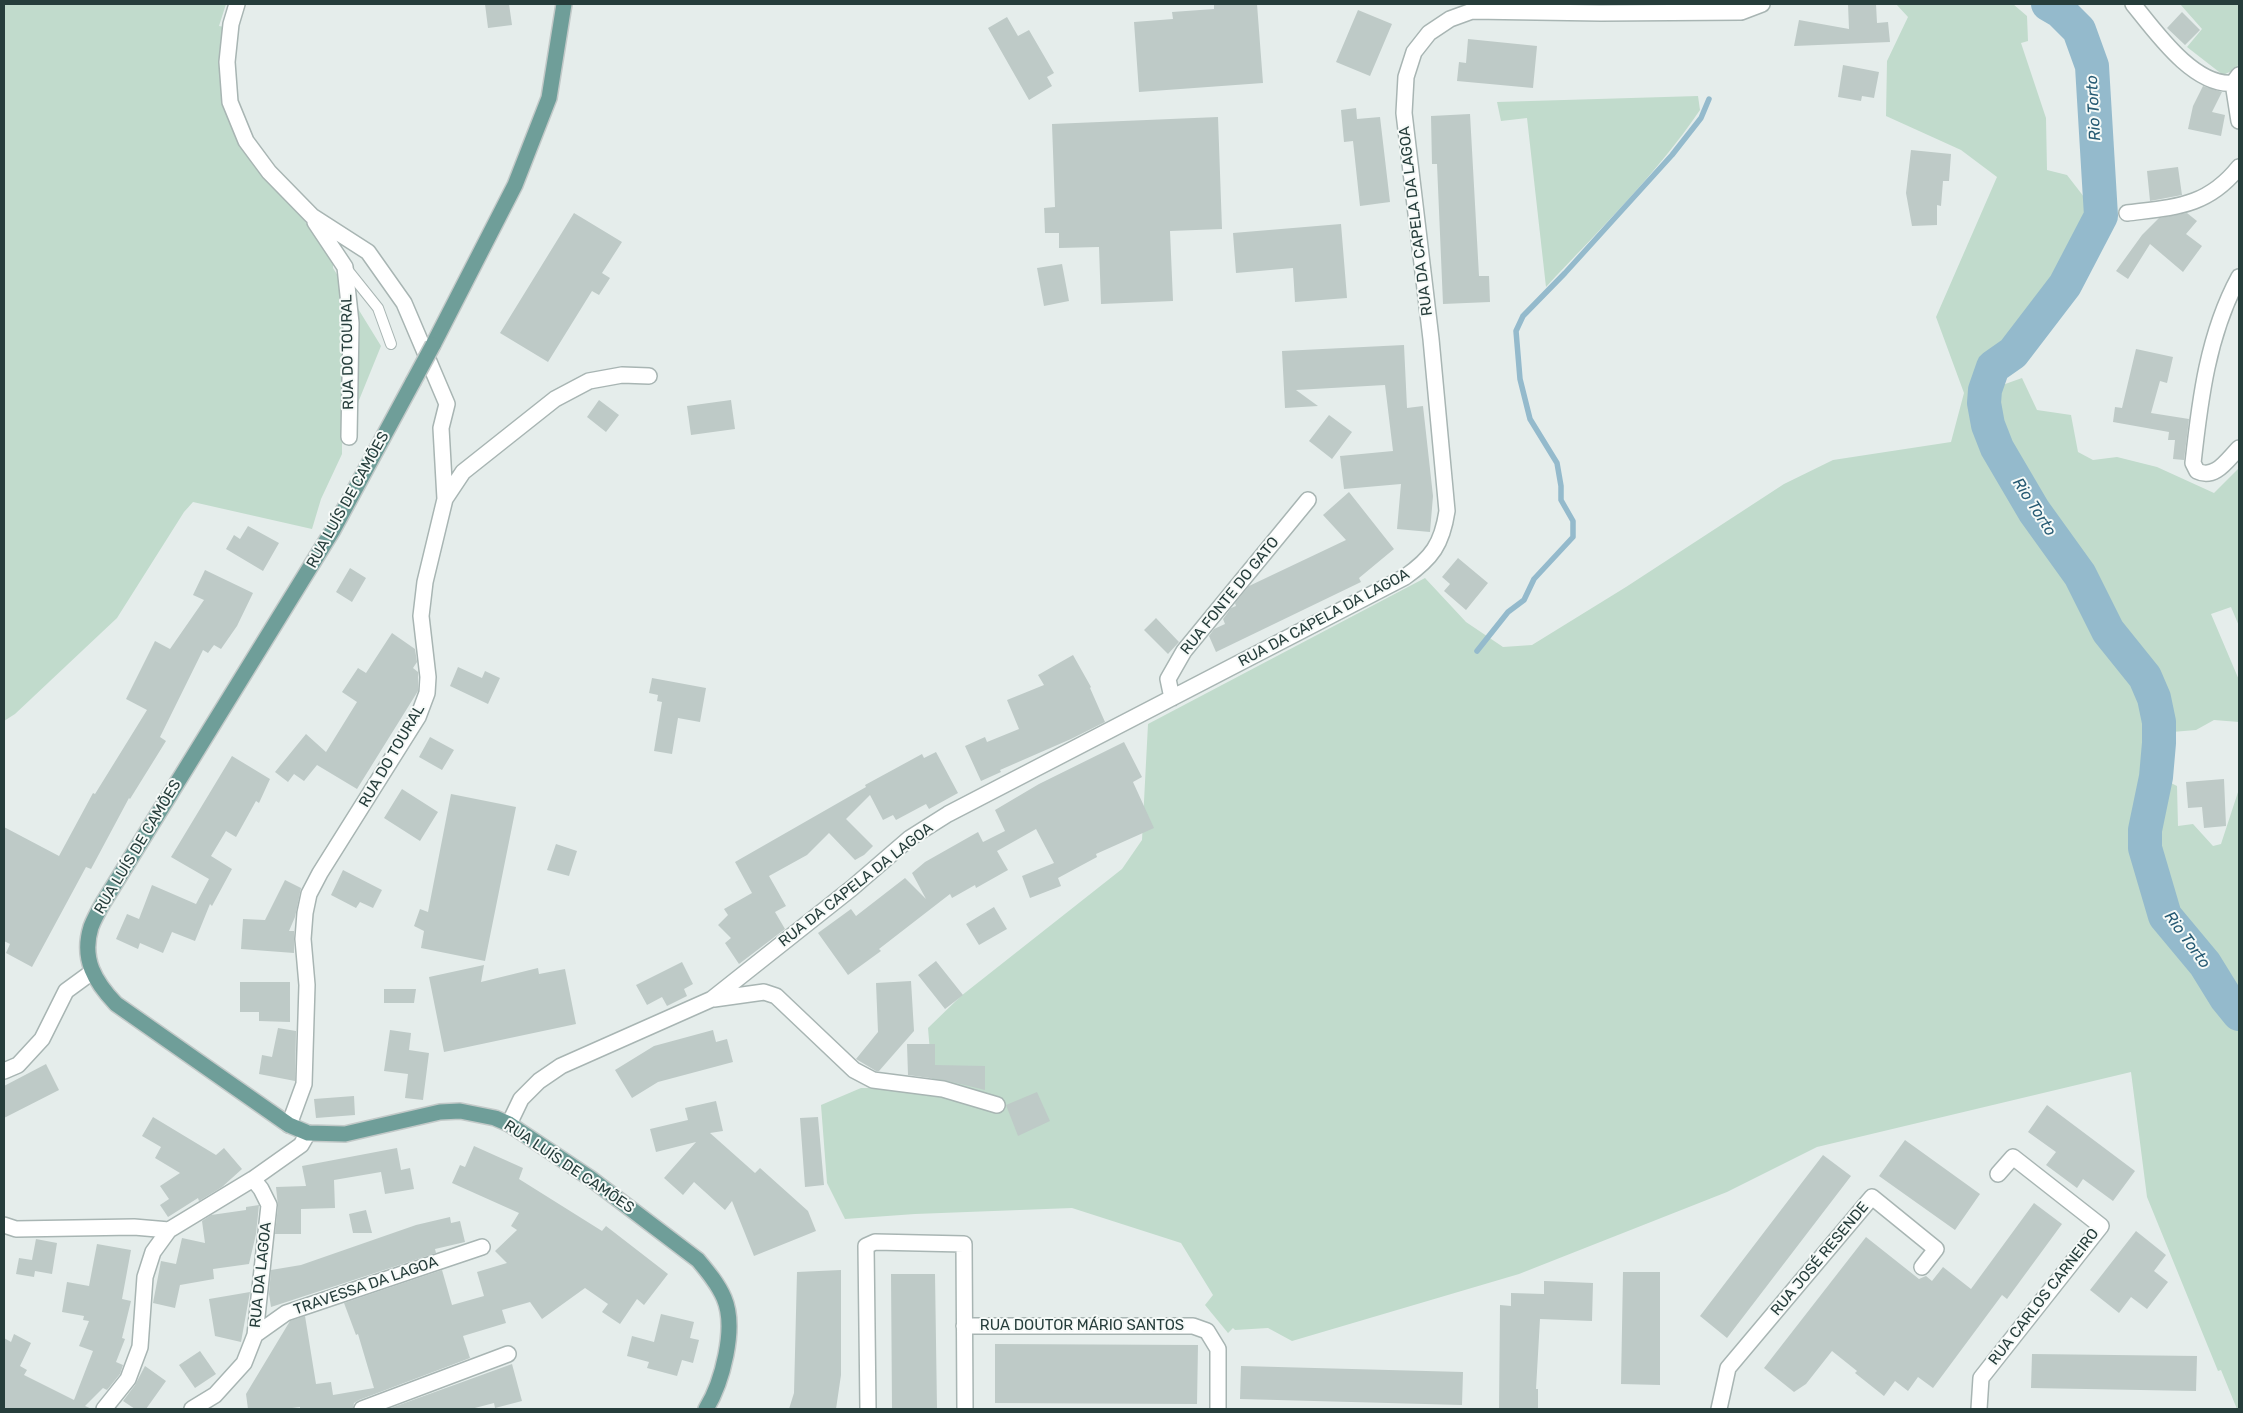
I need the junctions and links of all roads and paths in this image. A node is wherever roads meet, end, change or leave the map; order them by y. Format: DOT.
graph roads {
  1 [pos="237,4"];
  2 [pos="564,4"];
  3 [pos="1762,4"];
  4 [pos="2133,4"];
  5 [pos="2236,79"];
  6 [pos="2239,121"];
  7 [pos="2239,167"];
  8 [pos="2128,213"];
  9 [pos="312,216"];
  10 [pos="345,267"];
  11 [pos="2239,277"];
  12 [pos="391,344"];
  13 [pos="649,376"];
  14 [pos="349,437"];
  15 [pos="2239,448"];
  16 [pos="446,499"];
  17 [pos="1308,500"];
  18 [pos="1172,698"];
  19 [pos="92,972"];
  20 [pos="712,999"];
  21 [pos="4,1071"];
  22 [pos="997,1105"];
  23 [pos="509,1124"];
  24 [pos="290,1125"];
  25 [pos="308,1133"];
  26 [pos="1998,1174"];
  27 [pos="253,1180"];
  28 [pos="4,1225"];
  29 [pos="169,1230"];
  30 [pos="482,1247"];
  31 [pos="1922,1266"];
  32 [pos="964,1326"];
  33 [pos="255,1335"];
  34 [pos="508,1354"];
  35 [pos="104,1409"];
  36 [pos="192,1409"];
  37 [pos="362,1409"];
  38 [pos="706,1409"];
  39 [pos="868,1409"];
  40 [pos="965,1409"];
  41 [pos="1218,1409"];
  42 [pos="1719,1409"];
  43 [pos="1979,1409"];
  1 -- 9 [label="street, RUA DO TOURAL"];
  2 -- 19 [label="main road, RUA LUÍS DE CAMÕES, bridge"];
  3 -- 18 [label="street, RUA DA CAPELA DA LAGOA"];
  4 -- 5 [label="street"];
  5 -- 6 [label="street"];
  7 -- 8 [label="street"];
  9 -- 10 [label="street, RUA DO TOURAL"];
  9 -- 16 [label="street, RUA DO TOURAL"];
  10 -- 12 [label="lane"];
  10 -- 14 [label="street, RUA DO TOURAL"];
  11 -- 15 [label="street"];
  13 -- 16 [label="street"];
  16 -- 24 [label="street, RUA DO TOURAL"];
  17 -- 18 [label="street, RUA FONTE DO GATO"];
  18 -- 20 [label="street, RUA DA CAPELA DA LAGOA"];
  19 -- 21 [label="street"];
  19 -- 24 [label="main road, RUA LUÍS DE CAMÕES"];
  20 -- 22 [label="street"];
  20 -- 23 [label="street, RUA DA CAPELA DA LAGOA"];
  23 -- 25 [label="main road, RUA LUÍS DE CAMÕES"];
  23 -- 38 [label="main road, RUA LUÍS DE CAMÕES"];
  24 -- 25 [label="main road, RUA LUÍS DE CAMÕES"];
  25 -- 27 [label="street"];
  26 -- 43 [label="street, RUA CARLOS CARNEIRO"];
  27 -- 29 [label="street"];
  27 -- 33 [label="street, RUA DA LAGOA"];
  28 -- 29 [label="street"];
  29 -- 35 [label="street"];
  30 -- 33 [label="street, TRAVESSA DA LAGOA"];
  31 -- 42 [label="street, RUA JOSÉ RESENDE"];
  32 -- 39 [label="street"];
  32 -- 40 [label="street"];
  32 -- 41 [label="street, RUA DOUTOR MÁRIO SANTOS"];
  33 -- 36 [label="street, RUA DA LAGOA"];
  34 -- 37 [label="street"];
}
